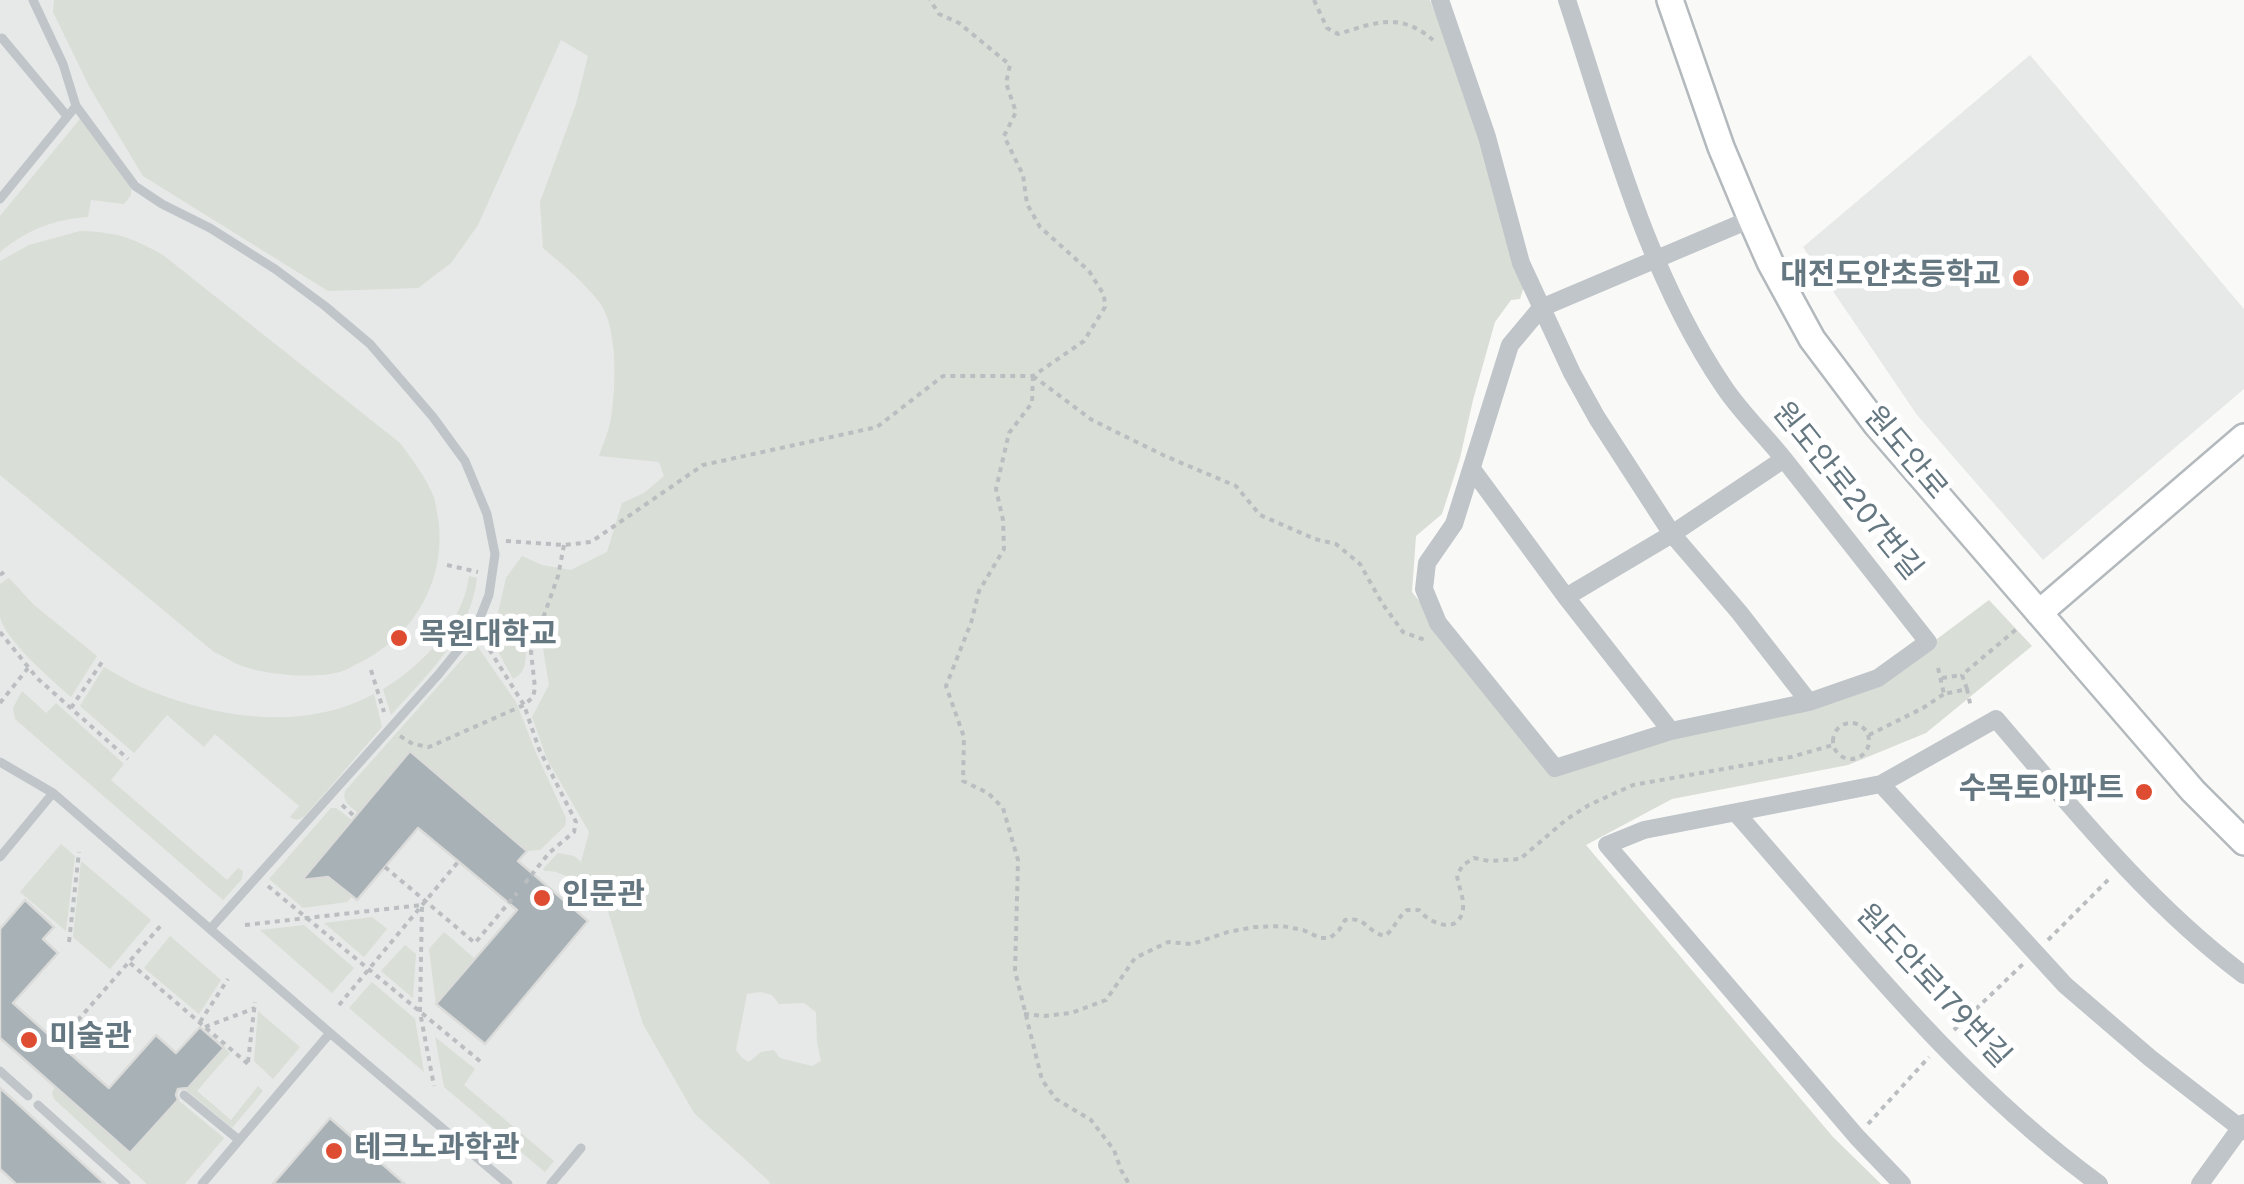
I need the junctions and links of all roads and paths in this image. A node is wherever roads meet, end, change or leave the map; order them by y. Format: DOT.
graph roads {
  1 [pos="33,0"];
  2 [pos="930,0"];
  3 [pos="1314,0"];
  4 [pos="1440,0"];
  5 [pos="1567,0"];
  6 [pos="1670,0"];
  7 [pos="2,38"];
  8 [pos="1434,40"];
  9 [pos="76,106"];
  10 [pos="67,116"];
  11 [pos="0,199"];
  12 [pos="1751,219"];
  13 [pos="1657,259"];
  14 [pos="1541,308"];
  15 [pos="1034,376"];
  16 [pos="2244,437"];
  17 [pos="1784,459"];
  18 [pos="1472,469"];
  19 [pos="1672,534"];
  20 [pos="504,541"];
  21 [pos="564,545"];
  22 [pos="447,565"];
  23 [pos="470,571"];
  24 [pos="1566,597"];
  25 [pos="2029,620"];
  26 [pos="476,628"];
  27 [pos="0,632"];
  28 [pos="1456,646"];
  29 [pos="102,662"];
  30 [pos="28,668"];
  31 [pos="1938,668"];
  32 [pos="371,670"];
  33 [pos="1962,675"];
  34 [pos="1940,678"];
  35 [pos="1967,689"];
  36 [pos="1944,694"];
  37 [pos="1809,702"];
  38 [pos="0,703"];
  39 [pos="524,705"];
  40 [pos="71,708"];
  41 [pos="1971,708"];
  42 [pos="1837,715"];
  43 [pos="386,717"];
  44 [pos="1840,727"];
  45 [pos="1670,731"];
  46 [pos="1869,735"];
  47 [pos="405,740"];
  48 [pos="1833,746"];
  49 [pos="128,759"];
  50 [pos="0,762"];
  51 [pos="1882,784"];
  52 [pos="52,793"];
  53 [pos="342,805"];
  54 [pos="1737,814"];
  55 [pos="353,815"];
  56 [pos="2244,842"];
  57 [pos="79,852"];
  58 [pos="0,857"];
  59 [pos="458,862"];
  60 [pos="384,867"];
  61 [pos="2115,874"];
  62 [pos="257,877"];
  63 [pos="525,882"];
  64 [pos="517,893"];
  65 [pos="423,903"];
  66 [pos="306,919"];
  67 [pos="163,924"];
  68 [pos="245,926"];
  69 [pos="210,928"];
  70 [pos="69,942"];
  71 [pos="475,943"];
  72 [pos="2042,946"];
  73 [pos="482,949"];
  74 [pos="129,962"];
  75 [pos="2023,964"];
  76 [pos="368,969"];
  77 [pos="2244,975"];
  78 [pos="228,979"];
  79 [pos="338,1005"];
  80 [pos="420,1012"];
  81 [pos="1024,1014"];
  82 [pos="202,1024"];
  83 [pos="330,1034"];
  84 [pos="1948,1037"];
  85 [pos="58,1043"];
  86 [pos="1931,1055"];
  87 [pos="481,1062"];
  88 [pos="0,1071"];
  89 [pos="434,1086"];
  90 [pos="28,1096"];
  91 [pos="184,1096"];
  92 [pos="38,1105"];
  93 [pos="2243,1127"];
  94 [pos="1865,1128"];
  95 [pos="239,1140"];
  96 [pos="581,1148"];
  97 [pos="126,1184"];
  98 [pos="202,1184"];
  99 [pos="508,1184"];
  100 [pos="551,1184"];
  101 [pos="1129,1184"];
  102 [pos="1902,1184"];
  103 [pos="2099,1184"];
  104 [pos="2200,1184"];
  1 -- 9 [label="lane"];
  2 -- 15 [label="path"];
  3 -- 8 [label="path"];
  4 -- 14 [label="street"];
  5 -- 13 [label="street, 원도안로207번길"];
  6 -- 12 [label="street, 원도안로"];
  7 -- 10 [label="lane"];
  9 -- 10 [label="lane"];
  9 -- 26 [label="lane"];
  10 -- 11 [label="lane"];
  12 -- 13 [label="street, 원도안로207번길"];
  12 -- 25 [label="street, 원도안로"];
  13 -- 14 [label="street, 원도안로207번길"];
  13 -- 17 [label="street, 원도안로207번길"];
  14 -- 18 [label="street, 원도안로207번길"];
  14 -- 19 [label="street"];
  15 -- 21 [label="path"];
  15 -- 28 [label="path"];
  15 -- 81 [label="path"];
  16 -- 25 [label="street"];
  17 -- 19 [label="street"];
  17 -- 37 [label="street, 원도안로207번길"];
  18 -- 24 [label="street"];
  18 -- 28 [label="street, 원도안로207번길"];
  19 -- 24 [label="street"];
  19 -- 37 [label="street"];
  20 -- 21 [label="path"];
  21 -- 39 [label="path"];
  22 -- 23 [label="path"];
  24 -- 45 [label="street"];
  25 -- 33 [label="path"];
  25 -- 56 [label="street, 원도안로"];
  26 -- 39 [label="path"];
  26 -- 62 [label="lane"];
  27 -- 30 [label="path"];
  28 -- 45 [label="street, 원도안로207번길"];
  29 -- 40 [label="path"];
  30 -- 38 [label="path"];
  30 -- 40 [label="path"];
  31 -- 34 [label="path"];
  32 -- 43 [label="path"];
  33 -- 34 [label="path"];
  33 -- 35 [label="path"];
  34 -- 36 [label="path"];
  35 -- 36 [label="path"];
  35 -- 41 [label="path"];
  36 -- 46 [label="path"];
  37 -- 45 [label="street, 원도안로207번길"];
  39 -- 47 [label="path"];
  39 -- 63 [label="path"];
  40 -- 49 [label="path"];
  42 -- 44 [label="path"];
  44 -- 46 [label="path"];
  44 -- 48 [label="path"];
  46 -- 48 [label="path"];
  48 -- 81 [label="path"];
  50 -- 52 [label="lane"];
  51 -- 54 [label="street"];
  51 -- 77 [label="street"];
  51 -- 93 [label="street"];
  52 -- 58 [label="lane"];
  52 -- 69 [label="lane"];
  53 -- 55 [label="path"];
  54 -- 102 [label="street"];
  54 -- 103 [label="street, 원도안로179번길"];
  57 -- 70 [label="path"];
  59 -- 65 [label="path"];
  60 -- 65 [label="path"];
  61 -- 72 [label="path"];
  62 -- 66 [label="path"];
  62 -- 69 [label="lane"];
  64 -- 71 [label="path"];
  65 -- 66 [label="path"];
  65 -- 71 [label="path"];
  65 -- 76 [label="path"];
  65 -- 80 [label="path"];
  66 -- 68 [label="path"];
  66 -- 76 [label="path"];
  67 -- 74 [label="path"];
  69 -- 83 [label="lane"];
  71 -- 73 [label="path"];
  74 -- 82 [label="path"];
  74 -- 85 [label="path"];
  75 -- 84 [label="path"];
  76 -- 79 [label="path"];
  76 -- 80 [label="path"];
  78 -- 82 [label="path"];
  80 -- 87 [label="path"];
  80 -- 89 [label="path"];
  81 -- 101 [label="path"];
  82 -- 82 [label="path"];
  83 -- 95 [label="lane"];
  83 -- 99 [label="lane"];
  86 -- 94 [label="path"];
  88 -- 90 [label="lane"];
  91 -- 95 [label="lane"];
  92 -- 97 [label="lane"];
  93 -- 104 [label="street"];
  95 -- 98 [label="lane"];
  96 -- 100 [label="lane"];
}
